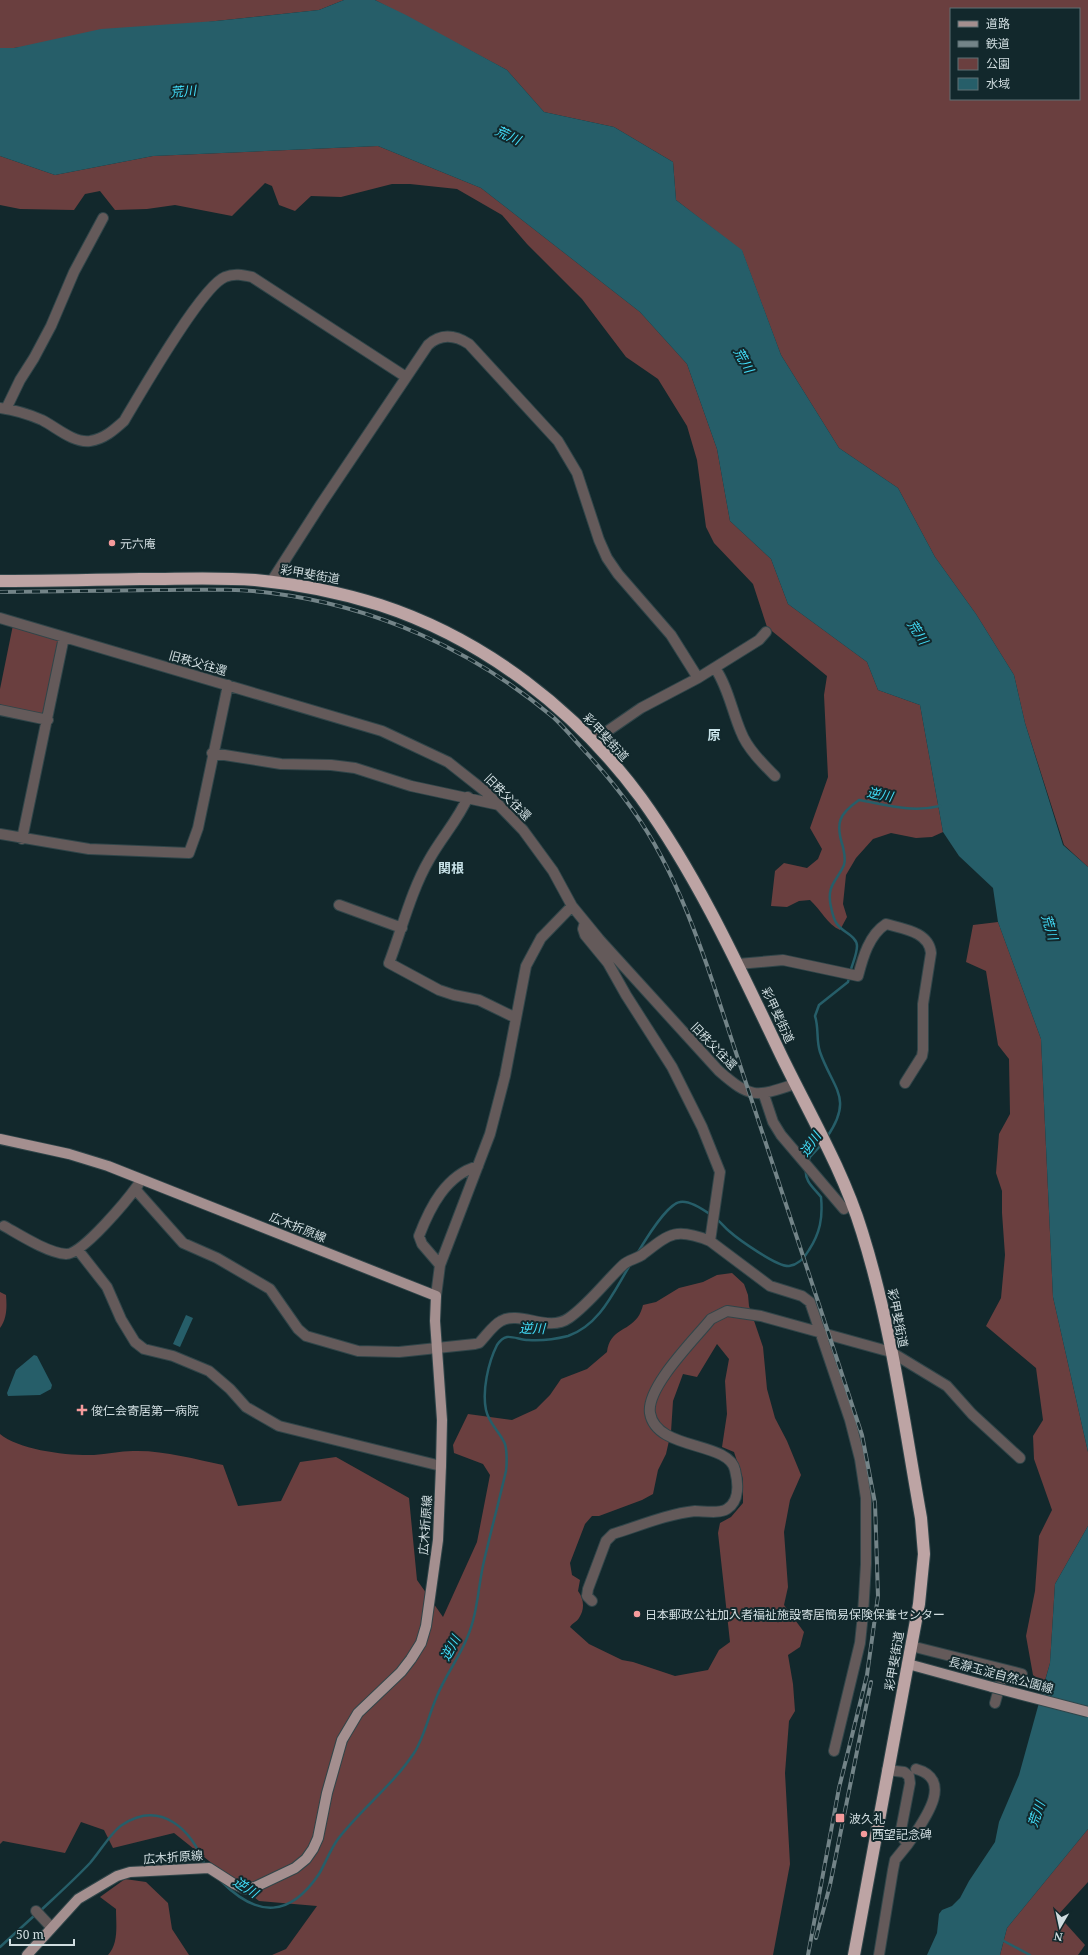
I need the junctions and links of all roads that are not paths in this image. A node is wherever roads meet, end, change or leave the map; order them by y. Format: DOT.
graph roads {
  1 [pos="103,218"];
  2 [pos="406,377"];
  3 [pos="3,408"];
  4 [pos="0,581"];
  5 [pos="271,582"];
  6 [pos="0,618"];
  7 [pos="766,632"];
  8 [pos="64,637"];
  9 [pos="715,668"];
  10 [pos="698,678"];
  11 [pos="228,685"];
  12 [pos="0,710"];
  13 [pos="48,720"];
  14 [pos="593,741"];
  15 [pos="212,753"];
  16 [pos="775,776"];
  17 [pos="468,797"];
  18 [pos="499,805"];
  19 [pos="0,834"];
  20 [pos="22,839"];
  21 [pos="339,905"];
  22 [pos="572,906"];
  23 [pos="584,922"];
  24 [pos="402,928"];
  25 [pos="738,964"];
  26 [pos="516,1018"];
  27 [pos="795,1084"];
  28 [pos="904,1084"];
  29 [pos="764,1095"];
  30 [pos="0,1139"];
  31 [pos="478,1166"];
  32 [pos="141,1179"];
  33 [pos="135,1189"];
  34 [pos="844,1209"];
  35 [pos="4,1226"];
  36 [pos="710,1241"];
  37 [pos="78,1250"];
  38 [pos="440,1265"];
  39 [pos="436,1296"];
  40 [pos="821,1333"];
  41 [pos="437,1348"];
  42 [pos="891,1352"];
  43 [pos="1020,1458"];
  44 [pos="441,1466"];
  45 [pos="592,1601"];
  46 [pos="911,1646"];
  47 [pos="908,1664"];
  48 [pos="1004,1670"];
  49 [pos="1022,1674"];
  50 [pos="995,1703"];
  51 [pos="1088,1712"];
  52 [pos="834,1751"];
  53 [pos="916,1768"];
  54 [pos="887,1770"];
  55 [pos="908,1844"];
  56 [pos="36,1911"];
  57 [pos="51,1928"];
  58 [pos="27,1955"];
  59 [pos="854,1955"];
  60 [pos="880,1955"];
  1 -- 3 [label="street"];
  2 -- 3 [label="street"];
  2 -- 5 [label="street"];
  2 -- 10 [label="street"];
  4 -- 5 [label="highway, 彩甲斐街道"];
  5 -- 14 [label="highway, 彩甲斐街道"];
  6 -- 8 [label="street, 旧秩父往還"];
  7 -- 9 [label="street"];
  8 -- 11 [label="street, 旧秩父往還"];
  8 -- 13 [label="street"];
  9 -- 10 [label="street"];
  9 -- 16 [label="street"];
  10 -- 14 [label="street"];
  11 -- 15 [label="street"];
  11 -- 18 [label="street, 旧秩父往還"];
  12 -- 13 [label="street"];
  13 -- 20 [label="street"];
  14 -- 25 [label="highway, 彩甲斐街道"];
  15 -- 17 [label="street"];
  15 -- 20 [label="street"];
  17 -- 18 [label="street"];
  17 -- 24 [label="street"];
  18 -- 22 [label="street, 旧秩父往還"];
  19 -- 20 [label="street"];
  21 -- 24 [label="street"];
  22 -- 23 [label="street, 旧秩父往還"];
  22 -- 26 [label="street"];
  23 -- 29 [label="street, 旧秩父往還"];
  23 -- 36 [label="street"];
  24 -- 26 [label="street"];
  25 -- 27 [label="highway, 彩甲斐街道"];
  25 -- 28 [label="street"];
  26 -- 31 [label="street"];
  27 -- 29 [label="street"];
  27 -- 42 [label="highway, 彩甲斐街道"];
  29 -- 34 [label="street"];
  30 -- 32 [label="main road, 広木折原線"];
  31 -- 38 [label="street"];
  31 -- 38 [label="street"];
  32 -- 33 [label="street"];
  32 -- 39 [label="main road, 広木折原線"];
  33 -- 37 [label="street"];
  33 -- 41 [label="street"];
  35 -- 37 [label="street"];
  36 -- 40 [label="street"];
  36 -- 41 [label="street"];
  37 -- 44 [label="street"];
  38 -- 39 [label="street"];
  39 -- 41 [label="main road, 広木折原線"];
  40 -- 42 [label="street"];
  40 -- 45 [label="street"];
  40 -- 52 [label="street"];
  41 -- 44 [label="main road, 広木折原線"];
  42 -- 43 [label="street"];
  42 -- 46 [label="highway, 彩甲斐街道"];
  44 -- 57 [label="main road, 広木折原線"];
  46 -- 47 [label="highway, 彩甲斐街道"];
  46 -- 48 [label="street"];
  47 -- 51 [label="main road, 長瀞玉淀自然公園線, bridge"];
  47 -- 54 [label="highway, 彩甲斐街道"];
  48 -- 49 [label="street"];
  48 -- 50 [label="street"];
  53 -- 55 [label="street"];
  54 -- 55 [label="street"];
  54 -- 59 [label="highway, 彩甲斐街道"];
  55 -- 60 [label="street"];
  56 -- 57 [label="street"];
  57 -- 58 [label="main road, 広木折原線"];
}
